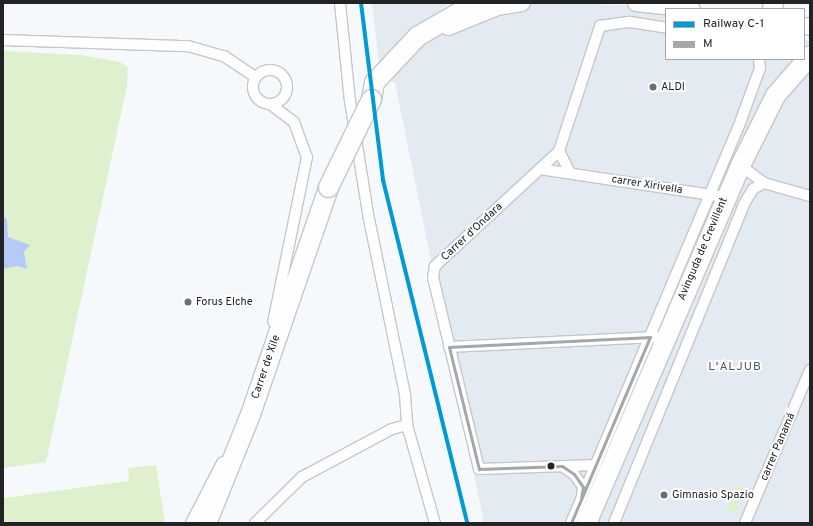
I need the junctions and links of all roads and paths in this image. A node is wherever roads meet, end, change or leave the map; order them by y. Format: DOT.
graph roads {
  1 [pos="340,3"];
  2 [pos="474,3"];
  3 [pos="522,3"];
  4 [pos="636,3"];
  5 [pos="683,8"];
  6 [pos="810,16"];
  7 [pos="665,28"];
  8 [pos="805,28"];
  9 [pos="422,37"];
  10 [pos="3,40"];
  11 [pos="759,60"];
  12 [pos="790,60"];
  13 [pos="805,60"];
  14 [pos="256,77"];
  15 [pos="775,95"];
  16 [pos="270,104"];
  17 [pos="559,151"];
  18 [pos="740,165"];
  19 [pos="540,169"];
  20 [pos="570,173"];
  21 [pos="764,183"];
  22 [pos="717,196"];
  23 [pos="810,196"];
  24 [pos="658,337"];
  25 [pos="449,347"];
  26 [pos="271,354"];
  27 [pos="810,370"];
  28 [pos="250,414"];
  29 [pos="407,425"];
  30 [pos="603,460"];
  31 [pos="562,466"];
  32 [pos="581,498"];
  33 [pos="191,523"];
  34 [pos="206,523"];
  35 [pos="255,523"];
  36 [pos="435,523"];
  37 [pos="571,523"];
  38 [pos="586,523"];
  39 [pos="614,523"];
  40 [pos="745,523"];
  1 -- 29 [label="street"];
  2 -- 9 [label="highway, Carrer de Xile"];
  3 -- 9 [label="main road"];
  4 -- 5 [label="main road"];
  6 -- 8 [label="highway"];
  7 -- 17 [label="street, Carrer d'Ondara"];
  9 -- 26 [label="highway, Carrer de Xile, bridge"];
  10 -- 14 [label="street"];
  11 -- 22 [label="street, Avinguda de Crevillent"];
  12 -- 15 [label="highway"];
  13 -- 15 [label="highway, Avinguda de Crevillent"];
  14 -- 16 [label="street"];
  14 -- 16 [label="street"];
  15 -- 18 [label="highway, Avinguda de Crevillent"];
  16 -- 26 [label="street"];
  17 -- 19 [label="street, Carrer d'Ondara"];
  17 -- 20 [label="street"];
  18 -- 21 [label="street"];
  18 -- 22 [label="highway, Avinguda de Crevillent"];
  19 -- 20 [label="street, carrer Xirivella"];
  19 -- 25 [label="street, Carrer d'Ondara"];
  20 -- 22 [label="street, carrer Xirivella"];
  21 -- 23 [label="street"];
  21 -- 39 [label="street, Avinguda de Crevillent"];
  22 -- 24 [label="highway, Avinguda de Crevillent"];
  24 -- 25 [label="street"];
  24 -- 30 [label="highway, Avinguda de Crevillent"];
  25 -- 31 [label="street, Carrer d'Ondara"];
  26 -- 28 [label="highway, Carrer de Xile"];
  27 -- 40 [label="street, carrer Panamá"];
  28 -- 33 [label="street"];
  28 -- 34 [label="highway, Carrer de Xile"];
  29 -- 35 [label="street"];
  29 -- 36 [label="street"];
  30 -- 31 [label="street"];
  30 -- 32 [label="street, Avinguda de Crevillent"];
  30 -- 38 [label="highway, Avinguda de Crevillent"];
  31 -- 32 [label="street"];
  32 -- 37 [label="street, Avinguda de Crevillent"];
}
